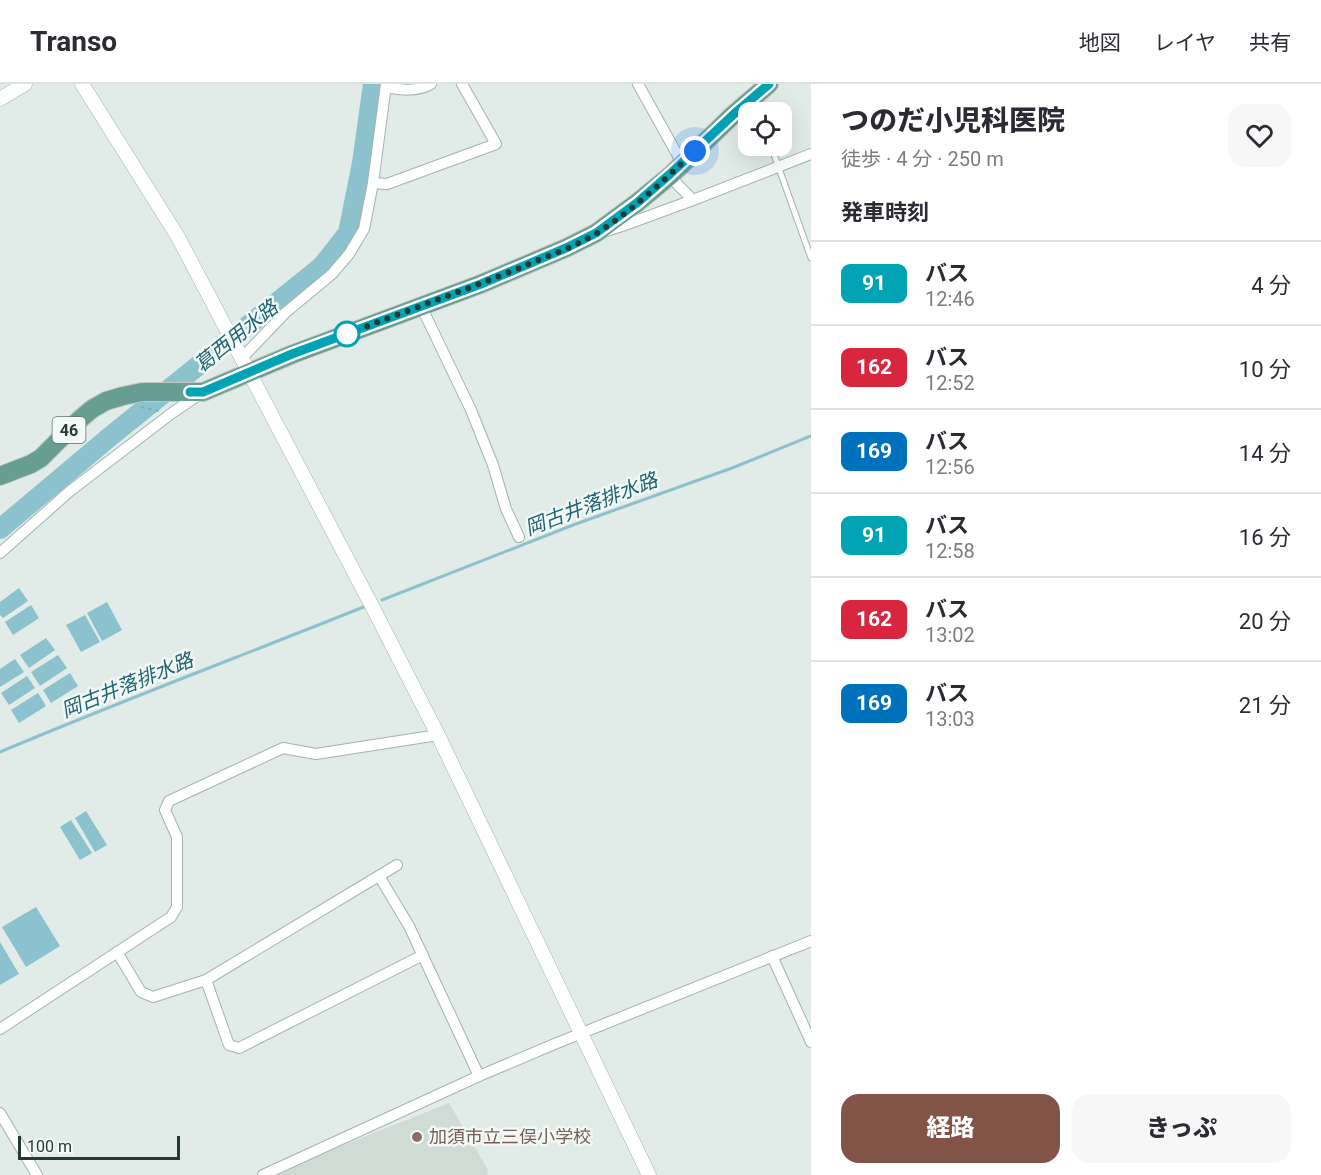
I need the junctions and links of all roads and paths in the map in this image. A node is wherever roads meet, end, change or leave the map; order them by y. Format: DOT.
graph roads {
  1 [pos="25,84"];
  2 [pos="82,84"];
  3 [pos="430,84"];
  4 [pos="462,84"];
  5 [pos="638,84"];
  6 [pos="769,84"];
  7 [pos="386,86"];
  8 [pos="0,99"];
  9 [pos="811,154"];
  10 [pos="774,156"];
  11 [pos="778,166"];
  12 [pos="676,169"];
  13 [pos="373,183"];
  14 [pos="693,200"];
  15 [pos="596,233"];
  16 [pos="811,258"];
  17 [pos="421,306"];
  18 [pos="246,365"];
  19 [pos="196,392"];
  20 [pos="140,400"];
  21 [pos="172,413"];
  22 [pos="0,476"];
  23 [pos="519,537"];
  24 [pos="0,553"];
  25 [pos="438,735"];
  26 [pos="397,865"];
  27 [pos="379,876"];
  28 [pos="811,941"];
  29 [pos="117,952"];
  30 [pos="423,955"];
  31 [pos="772,956"];
  32 [pos="206,980"];
  33 [pos="0,1029"];
  34 [pos="581,1034"];
  35 [pos="810,1036"];
  36 [pos="479,1076"];
  37 [pos="0,1113"];
  38 [pos="37,1175"];
  39 [pos="263,1175"];
  40 [pos="649,1175"];
  1 -- 8 [label="street"];
  2 -- 18 [label="street"];
  3 -- 7 [label="street"];
  4 -- 13 [label="street"];
  5 -- 12 [label="street"];
  6 -- 12 [label="main road, 46"];
  7 -- 13 [label="street"];
  9 -- 11 [label="street"];
  10 -- 11 [label="lane"];
  11 -- 14 [label="street"];
  11 -- 16 [label="lane"];
  12 -- 14 [label="street"];
  12 -- 15 [label="main road, 46"];
  13 -- 18 [label="street"];
  14 -- 15 [label="street"];
  15 -- 17 [label="main road, 46"];
  17 -- 18 [label="main road, 46"];
  17 -- 23 [label="street"];
  18 -- 19 [label="main road, 46"];
  18 -- 25 [label="street"];
  19 -- 20 [label="main road, 46"];
  19 -- 21 [label="street"];
  20 -- 21 [label="path"];
  20 -- 22 [label="main road, 46"];
  21 -- 24 [label="street"];
  25 -- 29 [label="street"];
  25 -- 34 [label="street"];
  26 -- 27 [label="street"];
  27 -- 30 [label="street"];
  27 -- 32 [label="street"];
  28 -- 31 [label="street"];
  29 -- 32 [label="street"];
  29 -- 33 [label="street"];
  30 -- 32 [label="street"];
  30 -- 36 [label="street"];
  31 -- 34 [label="street"];
  31 -- 35 [label="street"];
  34 -- 36 [label="street"];
  34 -- 40 [label="street"];
  36 -- 39 [label="street"];
  37 -- 38 [label="street"];
}
